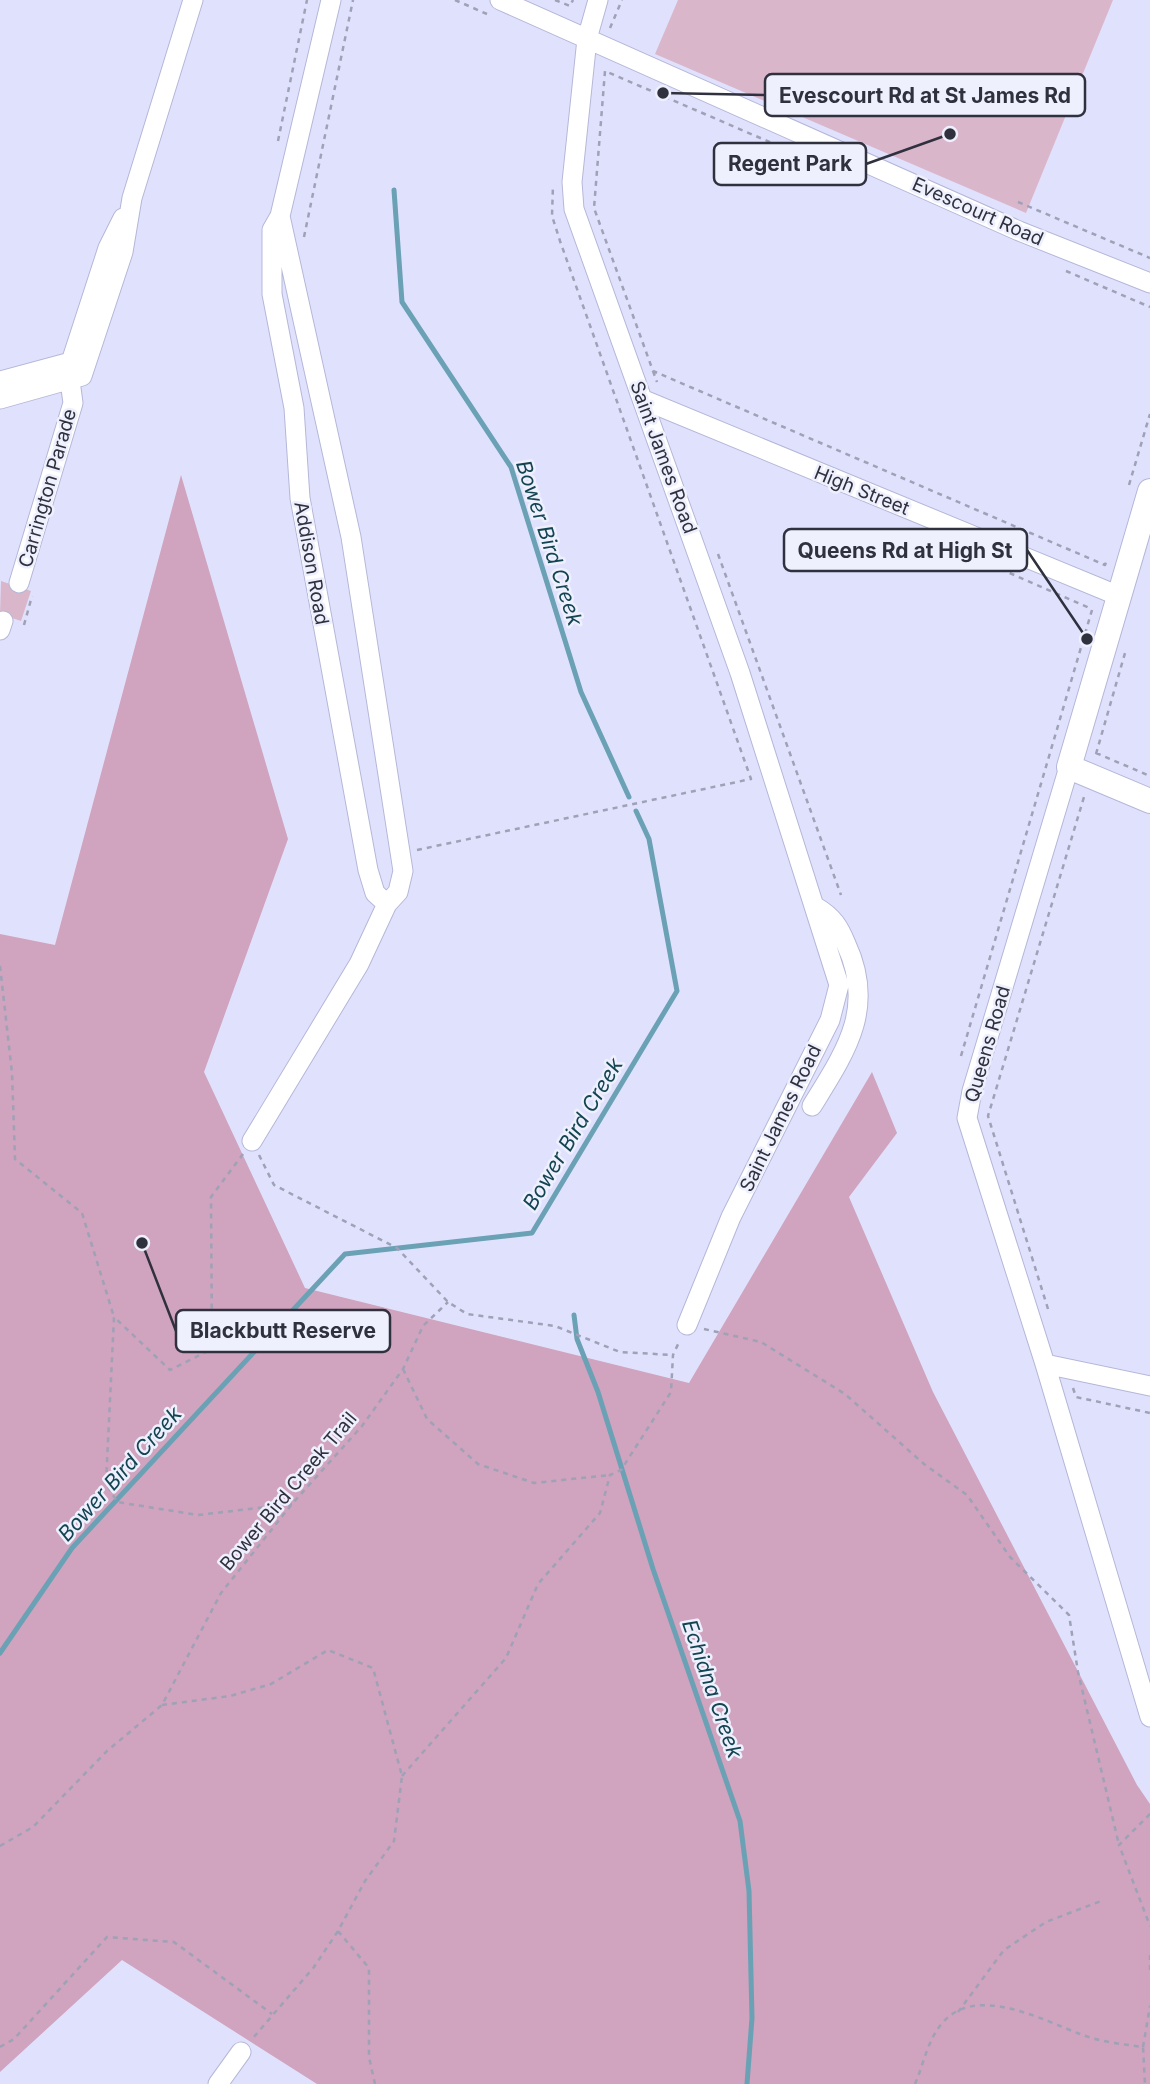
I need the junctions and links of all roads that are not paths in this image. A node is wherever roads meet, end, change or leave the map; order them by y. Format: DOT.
graph roads {
  1 [pos="193,0"];
  2 [pos="331,0"];
  3 [pos="500,0"];
  4 [pos="598,0"];
  5 [pos="587,39"];
  6 [pos="280,216"];
  7 [pos="1150,283"];
  8 [pos="70,371"];
  9 [pos="0,381"];
  10 [pos="0,398"];
  11 [pos="644,400"];
  12 [pos="1139,490"];
  13 [pos="19,583"];
  14 [pos="1119,596"];
  15 [pos="1069,767"];
  16 [pos="1150,802"];
  17 [pos="387,905"];
  18 [pos="816,907"];
  19 [pos="813,1106"];
  20 [pos="252,1142"];
  21 [pos="687,1325"];
  22 [pos="1045,1364"];
  23 [pos="1150,1387"];
  24 [pos="1150,1717"];
  25 [pos="241,2052"];
  26 [pos="218,2084"];
  1 -- 8 [label="street, Carrington Parade"];
  2 -- 6 [label="street, Addison Road"];
  3 -- 5 [label="street, Evescourt Road"];
  4 -- 5 [label="street, Saint James Road"];
  5 -- 7 [label="street, Evescourt Road"];
  5 -- 11 [label="street, Saint James Road"];
  6 -- 17 [label="street, Addison Road"];
  6 -- 17 [label="street, Addison Road"];
  8 -- 9 [label="street"];
  8 -- 10 [label="street"];
  8 -- 13 [label="street, Carrington Parade"];
  11 -- 14 [label="street, High Street"];
  11 -- 18 [label="street, Saint James Road"];
  12 -- 14 [label="street, Queens Road"];
  14 -- 15 [label="street, Queens Road"];
  15 -- 16 [label="street"];
  15 -- 22 [label="street, Queens Road"];
  17 -- 20 [label="street, Addison Road"];
  18 -- 19 [label="street, Saint James Road"];
  18 -- 21 [label="street, Saint James Road"];
  22 -- 23 [label="street"];
  22 -- 24 [label="street, Queens Road"];
  25 -- 26 [label="street"];
}
